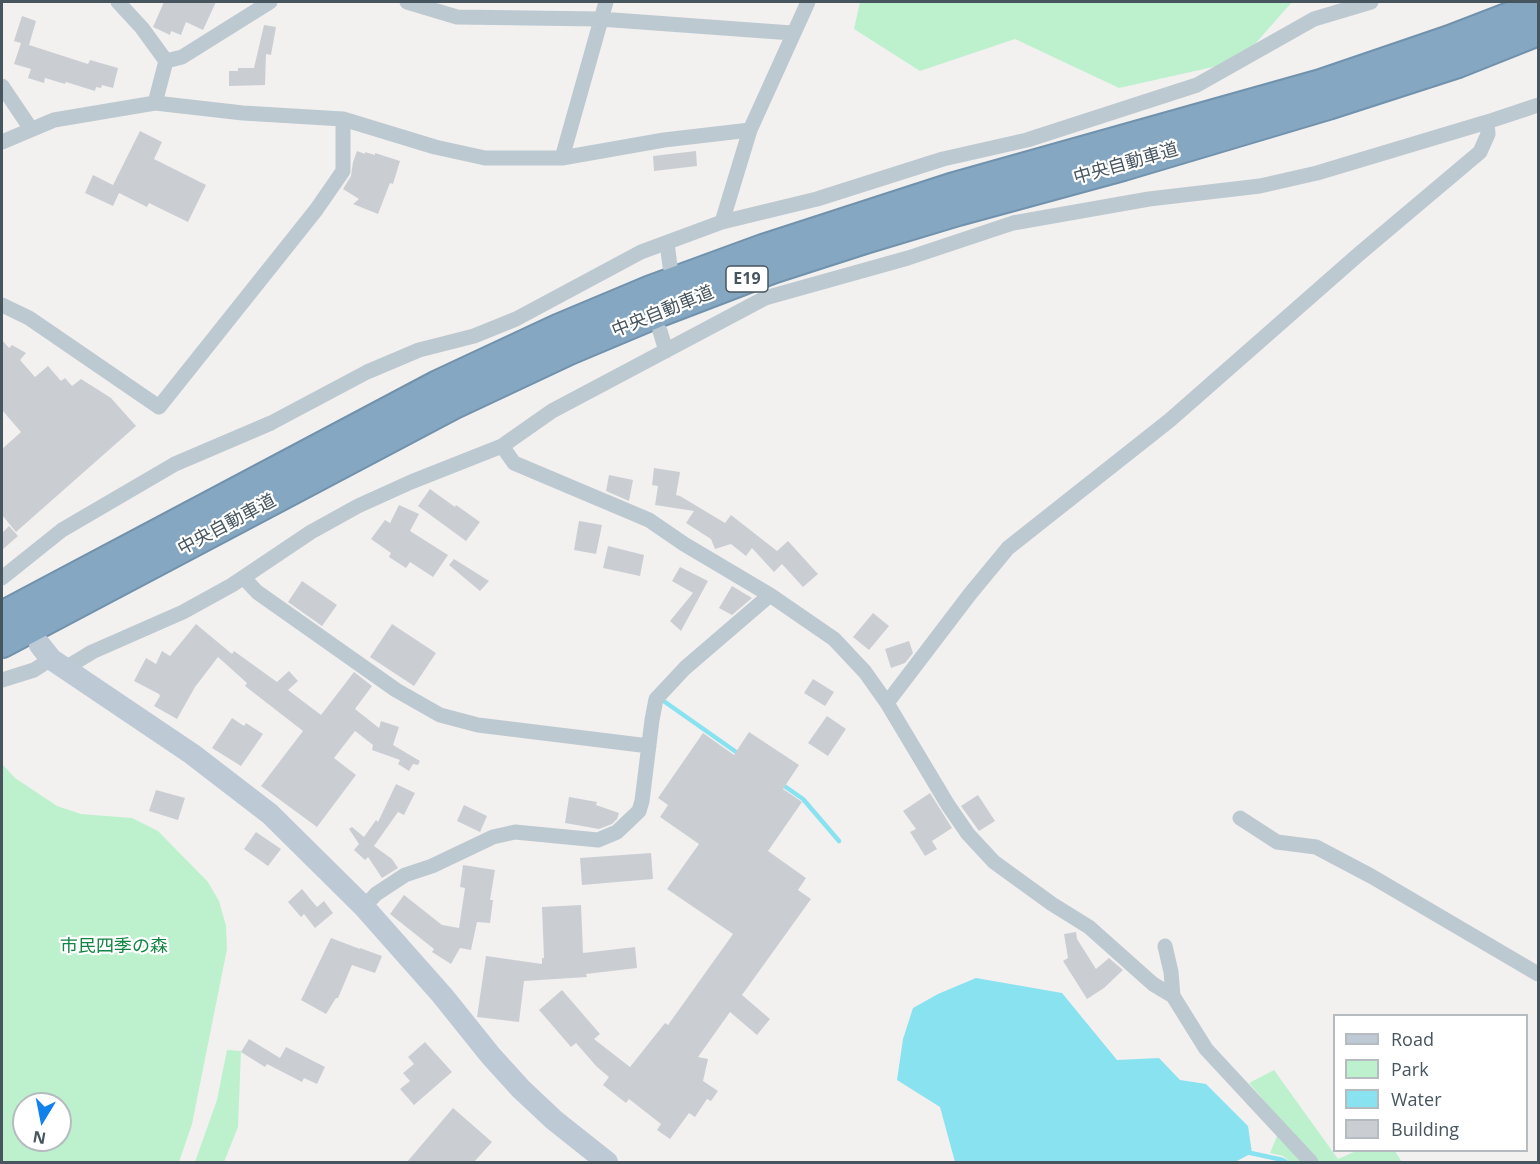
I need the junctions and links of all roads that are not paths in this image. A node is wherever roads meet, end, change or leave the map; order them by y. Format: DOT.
graph roads {
  1 [pos="118,2"];
  2 [pos="270,2"];
  3 [pos="407,2"];
  4 [pos="606,2"];
  5 [pos="808,2"];
  6 [pos="1371,2"];
  7 [pos="1539,6"];
  8 [pos="600,19"];
  9 [pos="1539,31"];
  10 [pos="792,33"];
  11 [pos="166,61"];
  12 [pos="2,86"];
  13 [pos="155,103"];
  14 [pos="1539,105"];
  15 [pos="343,119"];
  16 [pos="1487,122"];
  17 [pos="31,129"];
  18 [pos="750,130"];
  19 [pos="2,142"];
  20 [pos="562,158"];
  21 [pos="722,222"];
  22 [pos="667,243"];
  23 [pos="670,266"];
  24 [pos="2,304"];
  25 [pos="660,331"];
  26 [pos="666,351"];
  27 [pos="502,446"];
  28 [pos="2,578"];
  29 [pos="244,578"];
  30 [pos="770,595"];
  31 [pos="2,616"];
  32 [pos="2,643"];
  33 [pos="52,658"];
  34 [pos="2,680"];
  35 [pos="887,703"];
  36 [pos="649,746"];
  37 [pos="1240,818"];
  38 [pos="364,907"];
  39 [pos="1165,946"];
  40 [pos="1539,974"];
  41 [pos="1173,996"];
  42 [pos="607,1162"];
  43 [pos="1311,1162"];
  1 -- 11 [label="street"];
  2 -- 11 [label="street"];
  3 -- 8 [label="street"];
  4 -- 8 [label="street"];
  5 -- 10 [label="street"];
  6 -- 21 [label="street"];
  7 -- 31 [label="highway, 中央自動車道 / E19"];
  8 -- 10 [label="street"];
  8 -- 20 [label="street"];
  9 -- 32 [label="highway, 中央自動車道 / E19"];
  10 -- 18 [label="street"];
  11 -- 13 [label="street"];
  12 -- 17 [label="street"];
  13 -- 15 [label="street"];
  13 -- 17 [label="street"];
  14 -- 16 [label="street"];
  15 -- 20 [label="street"];
  15 -- 24 [label="street"];
  16 -- 26 [label="street"];
  16 -- 35 [label="street"];
  17 -- 19 [label="street"];
  18 -- 20 [label="street"];
  18 -- 21 [label="street"];
  21 -- 22 [label="street"];
  22 -- 23 [label="street"];
  22 -- 28 [label="street"];
  25 -- 26 [label="street"];
  26 -- 27 [label="street"];
  27 -- 29 [label="street"];
  27 -- 30 [label="street"];
  29 -- 33 [label="street"];
  29 -- 36 [label="street"];
  30 -- 35 [label="street"];
  30 -- 36 [label="street"];
  33 -- 34 [label="street"];
  33 -- 38 [label="street"];
  35 -- 41 [label="street"];
  36 -- 38 [label="street"];
  37 -- 40 [label="street"];
  38 -- 42 [label="street"];
  39 -- 41 [label="street"];
  41 -- 43 [label="street"];
}
